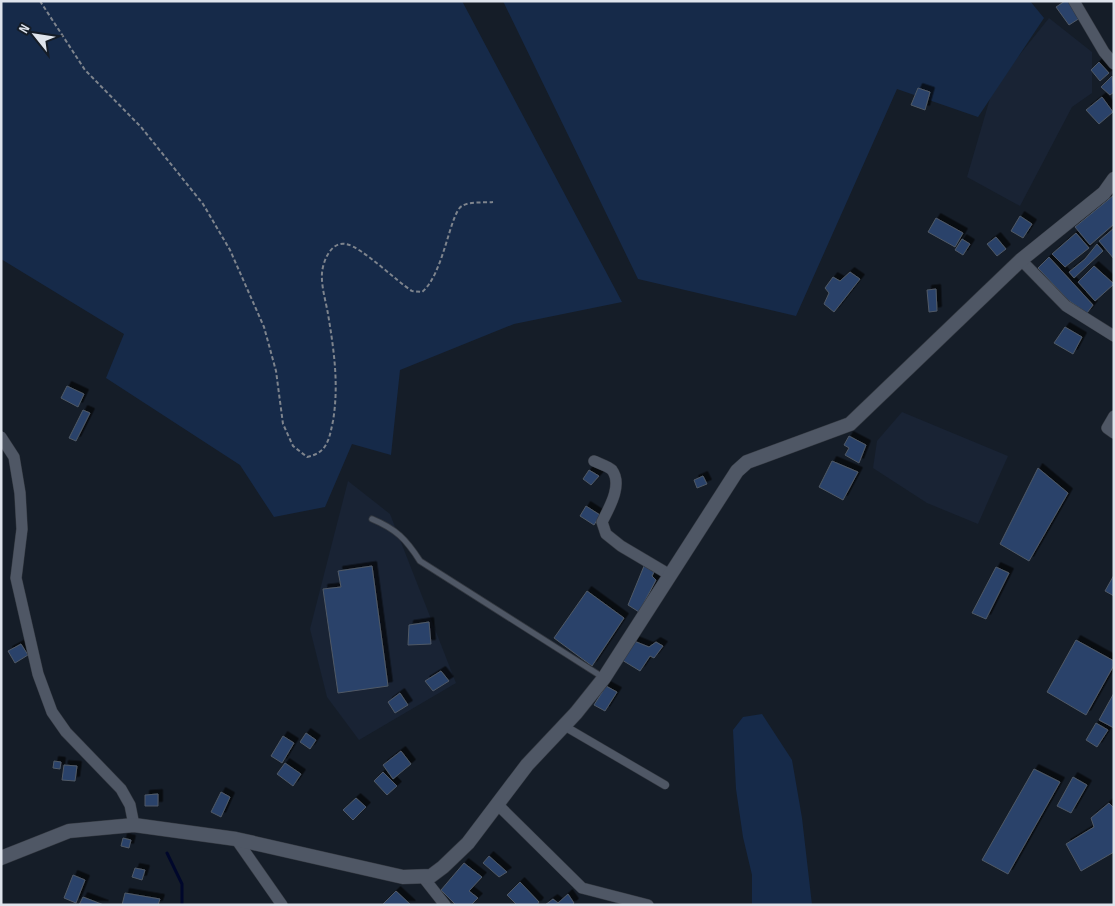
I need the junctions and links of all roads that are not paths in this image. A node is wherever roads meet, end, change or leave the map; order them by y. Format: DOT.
graph roads {
  1 [pos="1074,1"];
  2 [pos="1114,64"];
  3 [pos="1114,179"];
  4 [pos="1021,260"];
  5 [pos="1114,336"];
  6 [pos="1114,416"];
  7 [pos="1114,433"];
  8 [pos="1,437"];
  9 [pos="594,461"];
  10 [pos="372,519"];
  11 [pos="670,575"];
  12 [pos="604,678"];
  13 [pos="564,726"];
  14 [pos="665,785"];
  15 [pos="497,804"];
  16 [pos="134,824"];
  17 [pos="236,839"];
  18 [pos="1,858"];
  19 [pos="423,877"];
  20 [pos="282,905"];
  21 [pos="445,905"];
  22 [pos="648,905"];
  1 -- 2 [label="street"];
  3 -- 4 [label="street"];
  4 -- 5 [label="street"];
  4 -- 11 [label="street"];
  6 -- 7 [label="street"];
  8 -- 16 [label="street"];
  9 -- 11 [label="street"];
  10 -- 12 [label="lane"];
  11 -- 12 [label="street"];
  12 -- 13 [label="street"];
  13 -- 14 [label="street"];
  13 -- 15 [label="street"];
  15 -- 19 [label="street"];
  15 -- 22 [label="street"];
  16 -- 17 [label="street"];
  16 -- 18 [label="street"];
  17 -- 19 [label="street"];
  17 -- 20 [label="street"];
  19 -- 21 [label="street"];
}
